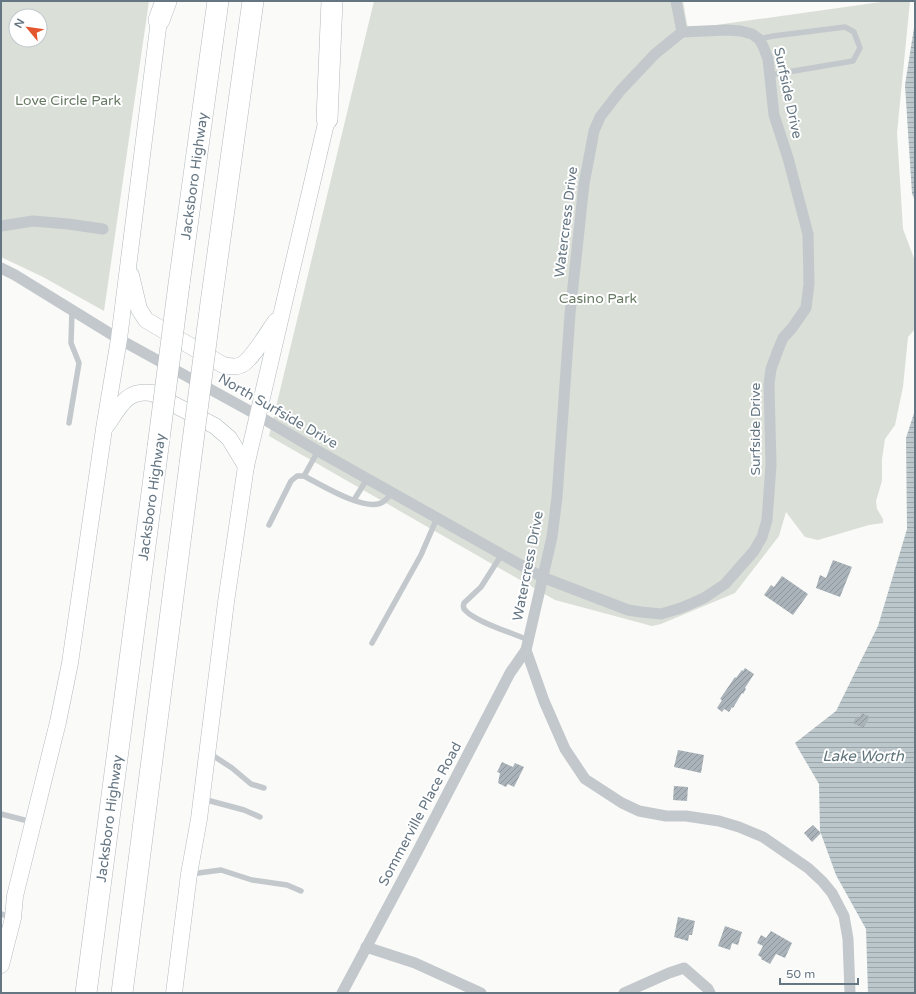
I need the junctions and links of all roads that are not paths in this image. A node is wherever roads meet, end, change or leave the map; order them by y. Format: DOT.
graph roads {
  1 [pos="166,1"];
  2 [pos="218,1"];
  3 [pos="253,1"];
  4 [pos="332,1"];
  5 [pos="676,1"];
  6 [pos="159,20"];
  7 [pos="682,32"];
  8 [pos="759,39"];
  9 [pos="770,74"];
  10 [pos="327,119"];
  11 [pos="1,226"];
  12 [pos="103,229"];
  13 [pos="129,266"];
  14 [pos="1,268"];
  15 [pos="72,311"];
  16 [pos="281,314"];
  17 [pos="119,339"];
  18 [pos="257,415"];
  19 [pos="69,423"];
  20 [pos="104,429"];
  21 [pos="318,451"];
  22 [pos="246,466"];
  23 [pos="304,476"];
  24 [pos="367,479"];
  25 [pos="392,493"];
  26 [pos="354,500"];
  27 [pos="437,518"];
  28 [pos="269,525"];
  29 [pos="502,554"];
  30 [pos="542,577"];
  31 [pos="372,643"];
  32 [pos="527,645"];
  33 [pos="208,753"];
  34 [pos="264,788"];
  35 [pos="201,798"];
  36 [pos="1,814"];
  37 [pos="260,817"];
  38 [pos="34,823"];
  39 [pos="189,874"];
  40 [pos="302,891"];
  41 [pos="7,916"];
  42 [pos="366,947"];
  43 [pos="1,965"];
  44 [pos="86,993"];
  45 [pos="122,993"];
  46 [pos="174,993"];
  47 [pos="342,993"];
  48 [pos="481,993"];
  49 [pos="624,993"];
  50 [pos="710,993"];
  51 [pos="850,993"];
  1 -- 6 [label="highway"];
  2 -- 44 [label="highway, Jacksboro Highway, bridge"];
  3 -- 45 [label="highway, bridge"];
  4 -- 10 [label="highway"];
  5 -- 7 [label="street"];
  6 -- 13 [label="main road"];
  7 -- 8 [label="street, Surfside Drive"];
  7 -- 30 [label="street, Watercress Drive"];
  8 -- 9 [label="street, Surfside Drive"];
  8 -- 9 [label="lane"];
  9 -- 30 [label="street, Surfside Drive"];
  10 -- 16 [label="main road"];
  11 -- 12 [label="street"];
  13 -- 16 [label="main road"];
  13 -- 17 [label="main road"];
  14 -- 15 [label="street, North Surfside Drive"];
  15 -- 17 [label="street, North Surfside Drive"];
  15 -- 19 [label="lane"];
  16 -- 18 [label="main road"];
  17 -- 18 [label="street, North Surfside Drive"];
  17 -- 20 [label="main road"];
  18 -- 21 [label="street, North Surfside Drive"];
  18 -- 22 [label="main road"];
  20 -- 22 [label="main road"];
  20 -- 38 [label="main road"];
  21 -- 23 [label="lane"];
  21 -- 24 [label="street, North Surfside Drive"];
  22 -- 33 [label="main road"];
  23 -- 26 [label="lane"];
  23 -- 28 [label="lane"];
  24 -- 25 [label="street, North Surfside Drive"];
  24 -- 26 [label="lane"];
  25 -- 26 [label="lane"];
  25 -- 27 [label="street, North Surfside Drive"];
  27 -- 29 [label="street, North Surfside Drive"];
  27 -- 31 [label="lane"];
  29 -- 30 [label="street, North Surfside Drive"];
  29 -- 32 [label="lane"];
  30 -- 32 [label="street, Watercress Drive"];
  32 -- 42 [label="street, Sommerville Place Road"];
  32 -- 51 [label="street"];
  33 -- 34 [label="lane"];
  33 -- 35 [label="main road"];
  35 -- 37 [label="lane"];
  35 -- 39 [label="main road"];
  36 -- 38 [label="lane"];
  38 -- 41 [label="main road"];
  39 -- 40 [label="lane"];
  39 -- 46 [label="main road"];
  41 -- 43 [label="main road"];
  42 -- 47 [label="street, Sommerville Place Road"];
  42 -- 48 [label="street"];
  49 -- 50 [label="street"];
}
